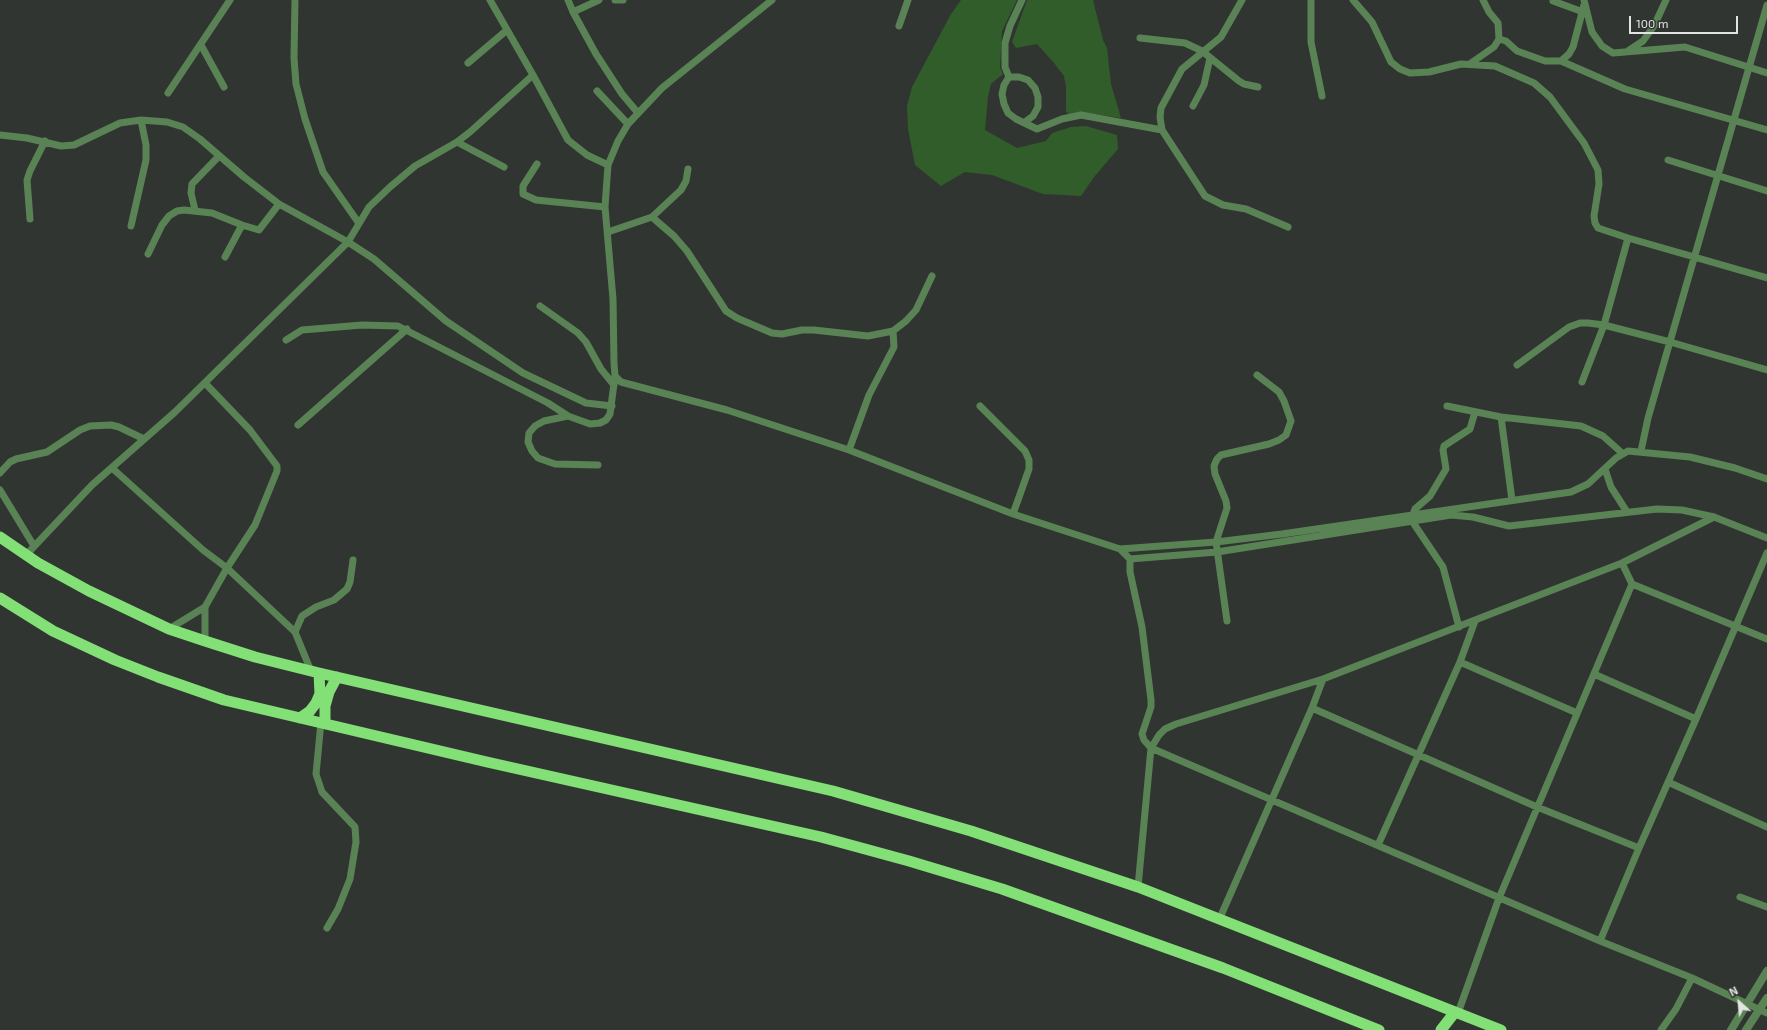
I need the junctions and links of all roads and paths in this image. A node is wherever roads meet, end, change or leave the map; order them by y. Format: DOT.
graph roads {
  1 [pos="230,0"];
  2 [pos="295,0"];
  3 [pos="490,0"];
  4 [pos="568,0"];
  5 [pos="599,0"];
  6 [pos="615,0"];
  7 [pos="623,0"];
  8 [pos="772,0"];
  9 [pos="908,0"];
  10 [pos="1022,0"];
  11 [pos="1242,0"];
  12 [pos="1311,0"];
  13 [pos="1353,0"];
  14 [pos="1483,0"];
  15 [pos="1666,0"];
  16 [pos="1553,1"];
  17 [pos="1767,5"];
  18 [pos="1584,6"];
  19 [pos="573,12"];
  20 [pos="899,26"];
  21 [pos="507,30"];
  22 [pos="1140,38"];
  23 [pos="1499,39"];
  24 [pos="201,45"];
  25 [pos="1202,51"];
  26 [pos="1626,53"];
  27 [pos="1210,58"];
  28 [pos="1561,61"];
  29 [pos="468,63"];
  30 [pos="1472,63"];
  31 [pos="1749,68"];
  32 [pos="1767,73"];
  33 [pos="533,75"];
  34 [pos="1009,77"];
  35 [pos="224,87"];
  36 [pos="1258,87"];
  37 [pos="597,91"];
  38 [pos="168,93"];
  39 [pos="1322,96"];
  40 [pos="1193,106"];
  41 [pos="638,113"];
  42 [pos="140,120"];
  43 [pos="1733,121"];
  44 [pos="1025,122"];
  45 [pos="628,124"];
  46 [pos="1162,130"];
  47 [pos="1767,130"];
  48 [pos="0,135"];
  49 [pos="45,141"];
  50 [pos="457,142"];
  51 [pos="219,156"];
  52 [pos="1668,160"];
  53 [pos="537,164"];
  54 [pos="608,166"];
  55 [pos="504,167"];
  56 [pos="688,169"];
  57 [pos="1719,177"];
  58 [pos="1767,190"];
  59 [pos="279,204"];
  60 [pos="605,207"];
  61 [pos="195,210"];
  62 [pos="652,217"];
  63 [pos="30,219"];
  64 [pos="358,222"];
  65 [pos="131,226"];
  66 [pos="242,226"];
  67 [pos="1288,227"];
  68 [pos="608,232"];
  69 [pos="1628,238"];
  70 [pos="348,242"];
  71 [pos="148,254"];
  72 [pos="225,257"];
  73 [pos="1693,257"];
  74 [pos="932,276"];
  75 [pos="1767,278"];
  76 [pos="540,306"];
  77 [pos="1604,325"];
  78 [pos="406,330"];
  79 [pos="893,331"];
  80 [pos="286,340"];
  81 [pos="1670,342"];
  82 [pos="1516,365"];
  83 [pos="1767,370"];
  84 [pos="1257,375"];
  85 [pos="616,376"];
  86 [pos="1582,382"];
  87 [pos="205,383"];
  88 [pos="614,385"];
  89 [pos="612,406"];
  90 [pos="980,406"];
  91 [pos="1447,406"];
  92 [pos="1476,412"];
  93 [pos="568,416"];
  94 [pos="1501,416"];
  95 [pos="298,425"];
  96 [pos="144,439"];
  97 [pos="849,450"];
  98 [pos="1641,451"];
  99 [pos="1622,453"];
  100 [pos="598,465"];
  101 [pos="112,468"];
  102 [pos="1605,470"];
  103 [pos="0,473"];
  104 [pos="1767,479"];
  105 [pos="0,490"];
  106 [pos="1512,500"];
  107 [pos="1627,512"];
  108 [pos="1013,514"];
  109 [pos="1714,517"];
  110 [pos="1412,518"];
  111 [pos="0,537"];
  112 [pos="1767,538"];
  113 [pos="1216,542"];
  114 [pos="34,546"];
  115 [pos="1120,548"];
  116 [pos="1217,552"];
  117 [pos="1767,553"];
  118 [pos="26,555"];
  119 [pos="1130,559"];
  120 [pos="353,560"];
  121 [pos="1622,564"];
  122 [pos="227,568"];
  123 [pos="1632,584"];
  124 [pos="0,598"];
  125 [pos="205,607"];
  126 [pos="1227,621"];
  127 [pos="1475,621"];
  128 [pos="1736,626"];
  129 [pos="1459,627"];
  130 [pos="169,629"];
  131 [pos="295,632"];
  132 [pos="1767,639"];
  133 [pos="205,641"];
  134 [pos="1460,662"];
  135 [pos="315,672"];
  136 [pos="1594,674"];
  137 [pos="337,677"];
  138 [pos="1323,679"];
  139 [pos="1312,708"];
  140 [pos="1577,714"];
  141 [pos="300,718"];
  142 [pos="1696,719"];
  143 [pos="323,723"];
  144 [pos="1151,748"];
  145 [pos="1420,754"];
  146 [pos="1668,782"];
  147 [pos="1272,800"];
  148 [pos="1537,807"];
  149 [pos="1767,827"];
  150 [pos="1378,845"];
  151 [pos="1639,848"];
  152 [pos="1138,887"];
  153 [pos="1740,897"];
  154 [pos="1499,898"];
  155 [pos="1767,907"];
  156 [pos="1219,920"];
  157 [pos="328,928"];
  158 [pos="1600,941"];
  159 [pos="1767,971"];
  160 [pos="1692,978"];
  161 [pos="1767,998"];
  162 [pos="1746,1004"];
  163 [pos="1763,1011"];
  164 [pos="1456,1013"];
  165 [pos="1379,1030"];
  166 [pos="1441,1030"];
  167 [pos="1501,1030"];
  168 [pos="1661,1030"];
  169 [pos="1730,1030"];
  170 [pos="1746,1030"];
  1 -- 24 [label="street"];
  2 -- 64 [label="street"];
  3 -- 21 [label="street"];
  4 -- 19 [label="street"];
  5 -- 19 [label="street"];
  6 -- 7 [label="street"];
  8 -- 41 [label="street"];
  9 -- 20 [label="street"];
  10 -- 34 [label="street"];
  11 -- 25 [label="street"];
  12 -- 39 [label="street"];
  13 -- 30 [label="street"];
  14 -- 23 [label="street"];
  15 -- 26 [label="street"];
  16 -- 18 [label="street"];
  17 -- 31 [label="street"];
  18 -- 26 [label="street"];
  18 -- 28 [label="street"];
  19 -- 41 [label="street"];
  21 -- 29 [label="street"];
  21 -- 33 [label="street"];
  22 -- 25 [label="street"];
  23 -- 28 [label="street"];
  23 -- 30 [label="street"];
  24 -- 35 [label="street"];
  24 -- 38 [label="street"];
  25 -- 27 [label="street"];
  25 -- 46 [label="street"];
  26 -- 31 [label="street"];
  27 -- 36 [label="street"];
  27 -- 40 [label="street"];
  28 -- 43 [label="street"];
  30 -- 69 [label="street"];
  31 -- 32 [label="street"];
  31 -- 43 [label="street"];
  33 -- 50 [label="street"];
  33 -- 54 [label="street"];
  34 -- 44 [label="street"];
  34 -- 44 [label="street"];
  37 -- 45 [label="street"];
  41 -- 45 [label="street"];
  42 -- 49 [label="street"];
  42 -- 51 [label="street"];
  42 -- 65 [label="street"];
  43 -- 47 [label="street"];
  43 -- 57 [label="street"];
  44 -- 46 [label="street"];
  45 -- 54 [label="street"];
  46 -- 67 [label="street"];
  48 -- 49 [label="street"];
  49 -- 63 [label="street"];
  50 -- 55 [label="street"];
  50 -- 64 [label="street"];
  51 -- 59 [label="street"];
  51 -- 61 [label="street"];
  52 -- 57 [label="street"];
  53 -- 60 [label="street"];
  54 -- 60 [label="street"];
  56 -- 62 [label="street"];
  57 -- 58 [label="street"];
  57 -- 73 [label="street"];
  59 -- 66 [label="street"];
  59 -- 70 [label="street"];
  60 -- 68 [label="street"];
  61 -- 66 [label="street"];
  61 -- 71 [label="street"];
  62 -- 68 [label="street"];
  62 -- 79 [label="street"];
  64 -- 70 [label="street"];
  66 -- 72 [label="street"];
  68 -- 85 [label="street"];
  69 -- 73 [label="street"];
  69 -- 77 [label="street"];
  70 -- 87 [label="street"];
  70 -- 89 [label="street"];
  73 -- 75 [label="street"];
  73 -- 81 [label="street"];
  74 -- 79 [label="street"];
  76 -- 88 [label="street"];
  77 -- 81 [label="street"];
  77 -- 82 [label="street"];
  77 -- 86 [label="street"];
  78 -- 80 [label="street"];
  78 -- 93 [label="street"];
  78 -- 95 [label="street"];
  79 -- 97 [label="street"];
  81 -- 83 [label="street"];
  81 -- 98 [label="street"];
  84 -- 113 [label="street"];
  85 -- 88 [label="street"];
  85 -- 97 [label="street"];
  87 -- 96 [label="street"];
  87 -- 122 [label="street"];
  88 -- 89 [label="street"];
  89 -- 93 [label="street"];
  90 -- 108 [label="street"];
  91 -- 92 [label="street"];
  92 -- 94 [label="street"];
  92 -- 110 [label="street"];
  93 -- 100 [label="street"];
  94 -- 99 [label="street"];
  94 -- 106 [label="street"];
  96 -- 101 [label="street"];
  96 -- 103 [label="street"];
  97 -- 108 [label="street"];
  98 -- 99 [label="street"];
  98 -- 104 [label="street"];
  99 -- 102 [label="street"];
  101 -- 114 [label="street"];
  101 -- 122 [label="street"];
  102 -- 106 [label="street"];
  102 -- 107 [label="street"];
  105 -- 114 [label="street"];
  106 -- 110 [label="street"];
  107 -- 109 [label="street"];
  107 -- 110 [label="street"];
  108 -- 115 [label="street"];
  109 -- 112 [label="street"];
  109 -- 121 [label="street"];
  110 -- 113 [label="street"];
  110 -- 116 [label="street"];
  110 -- 129 [label="street"];
  111 -- 118 [label="highway"];
  113 -- 115 [label="street"];
  113 -- 116 [label="street"];
  114 -- 118 [label="street"];
  115 -- 119 [label="street"];
  116 -- 119 [label="street"];
  116 -- 126 [label="street"];
  117 -- 128 [label="street"];
  118 -- 130 [label="highway"];
  119 -- 144 [label="street"];
  120 -- 131 [label="street"];
  121 -- 123 [label="street"];
  121 -- 127 [label="street"];
  122 -- 125 [label="street"];
  122 -- 131 [label="street"];
  123 -- 128 [label="street"];
  123 -- 136 [label="street"];
  124 -- 141 [label="highway"];
  125 -- 130 [label="street"];
  125 -- 133 [label="street"];
  127 -- 129 [label="street"];
  127 -- 134 [label="street"];
  128 -- 132 [label="street"];
  128 -- 142 [label="street"];
  129 -- 138 [label="street"];
  130 -- 133 [label="highway"];
  131 -- 135 [label="street"];
  133 -- 135 [label="highway"];
  134 -- 140 [label="street"];
  134 -- 145 [label="street"];
  135 -- 137 [label="highway"];
  135 -- 141 [label="highway"];
  136 -- 140 [label="street"];
  136 -- 142 [label="street"];
  137 -- 143 [label="highway"];
  137 -- 152 [label="highway"];
  138 -- 139 [label="street"];
  138 -- 144 [label="street"];
  139 -- 145 [label="street"];
  139 -- 147 [label="street"];
  140 -- 148 [label="street"];
  141 -- 143 [label="highway"];
  142 -- 146 [label="street"];
  143 -- 157 [label="street"];
  143 -- 165 [label="highway"];
  144 -- 147 [label="street"];
  144 -- 152 [label="street"];
  145 -- 148 [label="street"];
  145 -- 150 [label="street"];
  146 -- 149 [label="street"];
  146 -- 151 [label="street"];
  147 -- 150 [label="street"];
  147 -- 156 [label="street"];
  148 -- 151 [label="street"];
  148 -- 154 [label="street"];
  150 -- 154 [label="street"];
  151 -- 158 [label="street"];
  152 -- 156 [label="highway"];
  153 -- 155 [label="street"];
  154 -- 158 [label="street"];
  154 -- 164 [label="street"];
  156 -- 164 [label="highway"];
  158 -- 160 [label="street"];
  159 -- 162 [label="street"];
  160 -- 162 [label="street"];
  160 -- 168 [label="street"];
  161 -- 163 [label="street"];
  162 -- 163 [label="street"];
  162 -- 169 [label="street"];
  163 -- 170 [label="street"];
  164 -- 166 [label="highway"];
  164 -- 167 [label="highway"];
}
